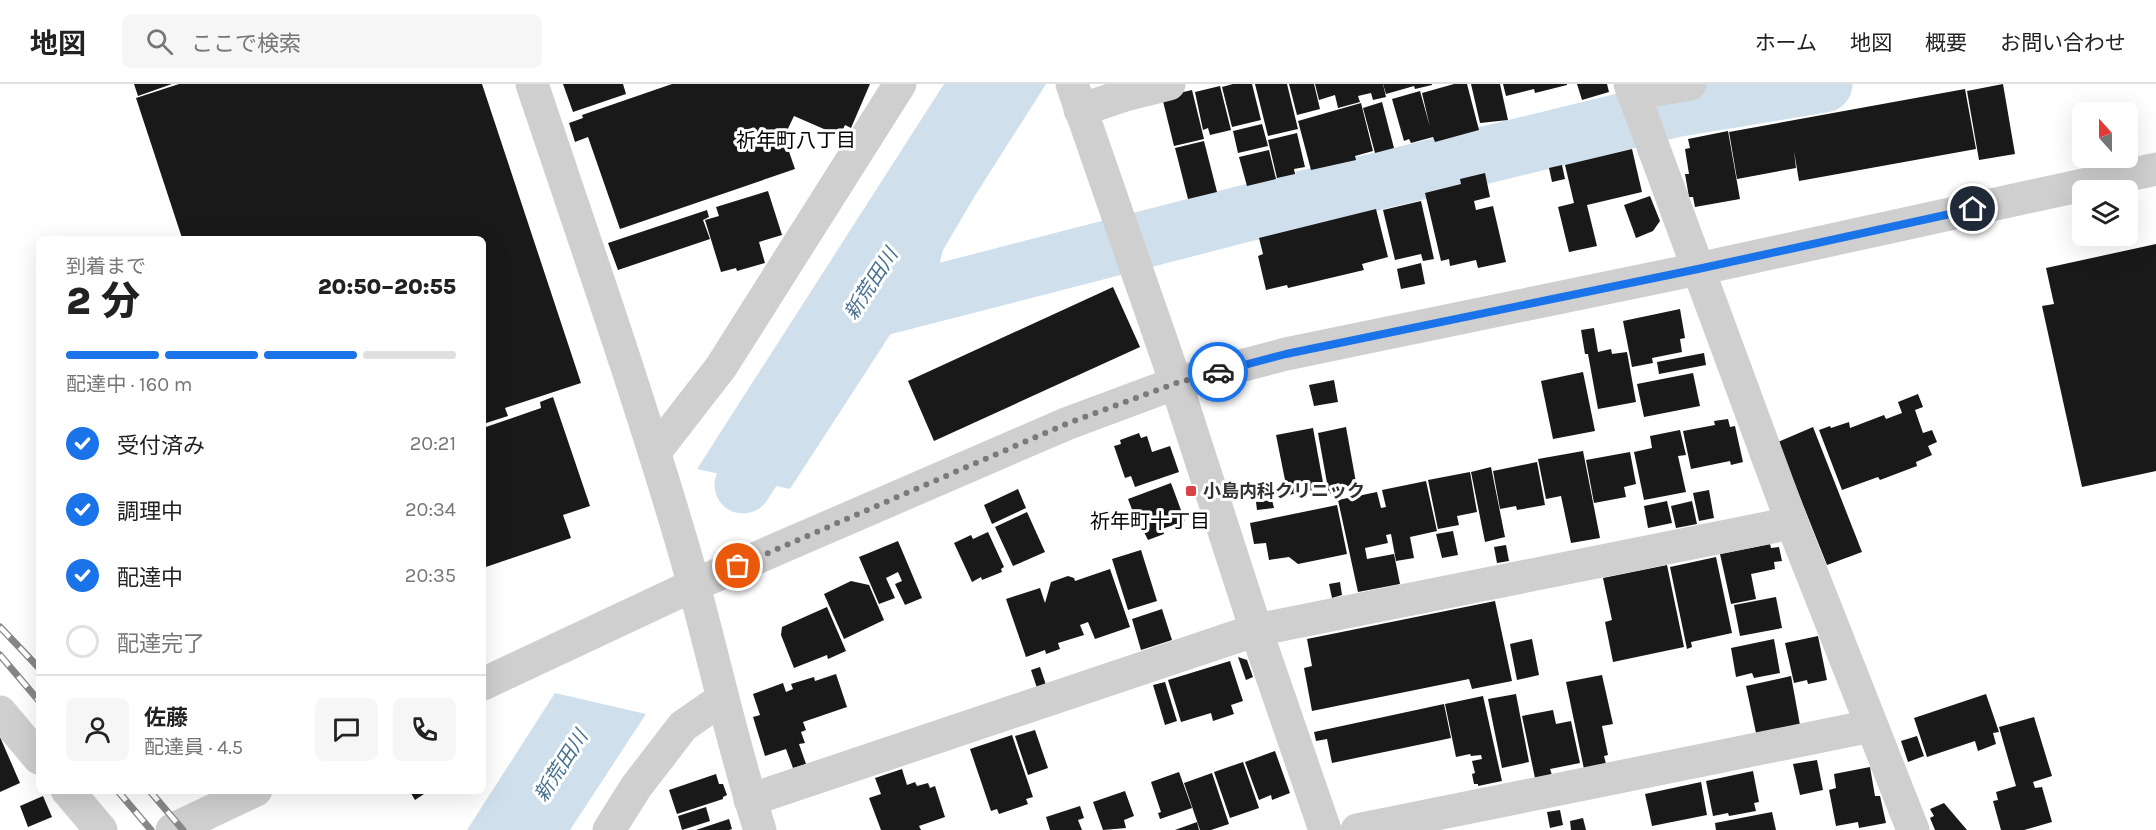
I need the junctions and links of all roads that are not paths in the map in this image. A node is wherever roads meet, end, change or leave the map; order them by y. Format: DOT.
graph roads {
  1 [pos="532,84"];
  2 [pos="900,84"];
  3 [pos="1168,84"];
  4 [pos="1690,84"];
  5 [pos="1124,89"];
  6 [pos="1633,94"];
  7 [pos="1077,99"];
  8 [pos="2156,169"];
  9 [pos="1698,269"];
  10 [pos="1176,383"];
  11 [pos="655,452"];
  12 [pos="1792,523"];
  13 [pos="694,585"];
  14 [pos="1256,630"];
  15 [pos="486,683"];
  16 [pos="722,699"];
  17 [pos="0,712"];
  18 [pos="1872,726"];
  19 [pos="36,754"];
  20 [pos="70,794"];
  21 [pos="248,794"];
  22 [pos="755,815"];
  23 [pos="101,830"];
  24 [pos="172,830"];
  25 [pos="609,830"];
  26 [pos="1325,830"];
  27 [pos="1357,830"];
  28 [pos="1913,830"];
  1 -- 11 [label="street"];
  2 -- 11 [label="street"];
  3 -- 5 [label="street"];
  4 -- 6 [label="street"];
  5 -- 7 [label="street"];
  6 -- 9 [label="street"];
  7 -- 10 [label="street"];
  8 -- 9 [label="street"];
  9 -- 10 [label="street"];
  9 -- 12 [label="street"];
  10 -- 13 [label="street"];
  10 -- 14 [label="street"];
  11 -- 13 [label="street"];
  12 -- 14 [label="street"];
  12 -- 18 [label="street"];
  13 -- 15 [label="street"];
  13 -- 16 [label="street"];
  14 -- 22 [label="street"];
  14 -- 26 [label="street"];
  16 -- 22 [label="street"];
  16 -- 25 [label="street"];
  17 -- 19 [label="street"];
  18 -- 27 [label="street"];
  18 -- 28 [label="street"];
  20 -- 23 [label="street"];
  21 -- 24 [label="street"];
}
